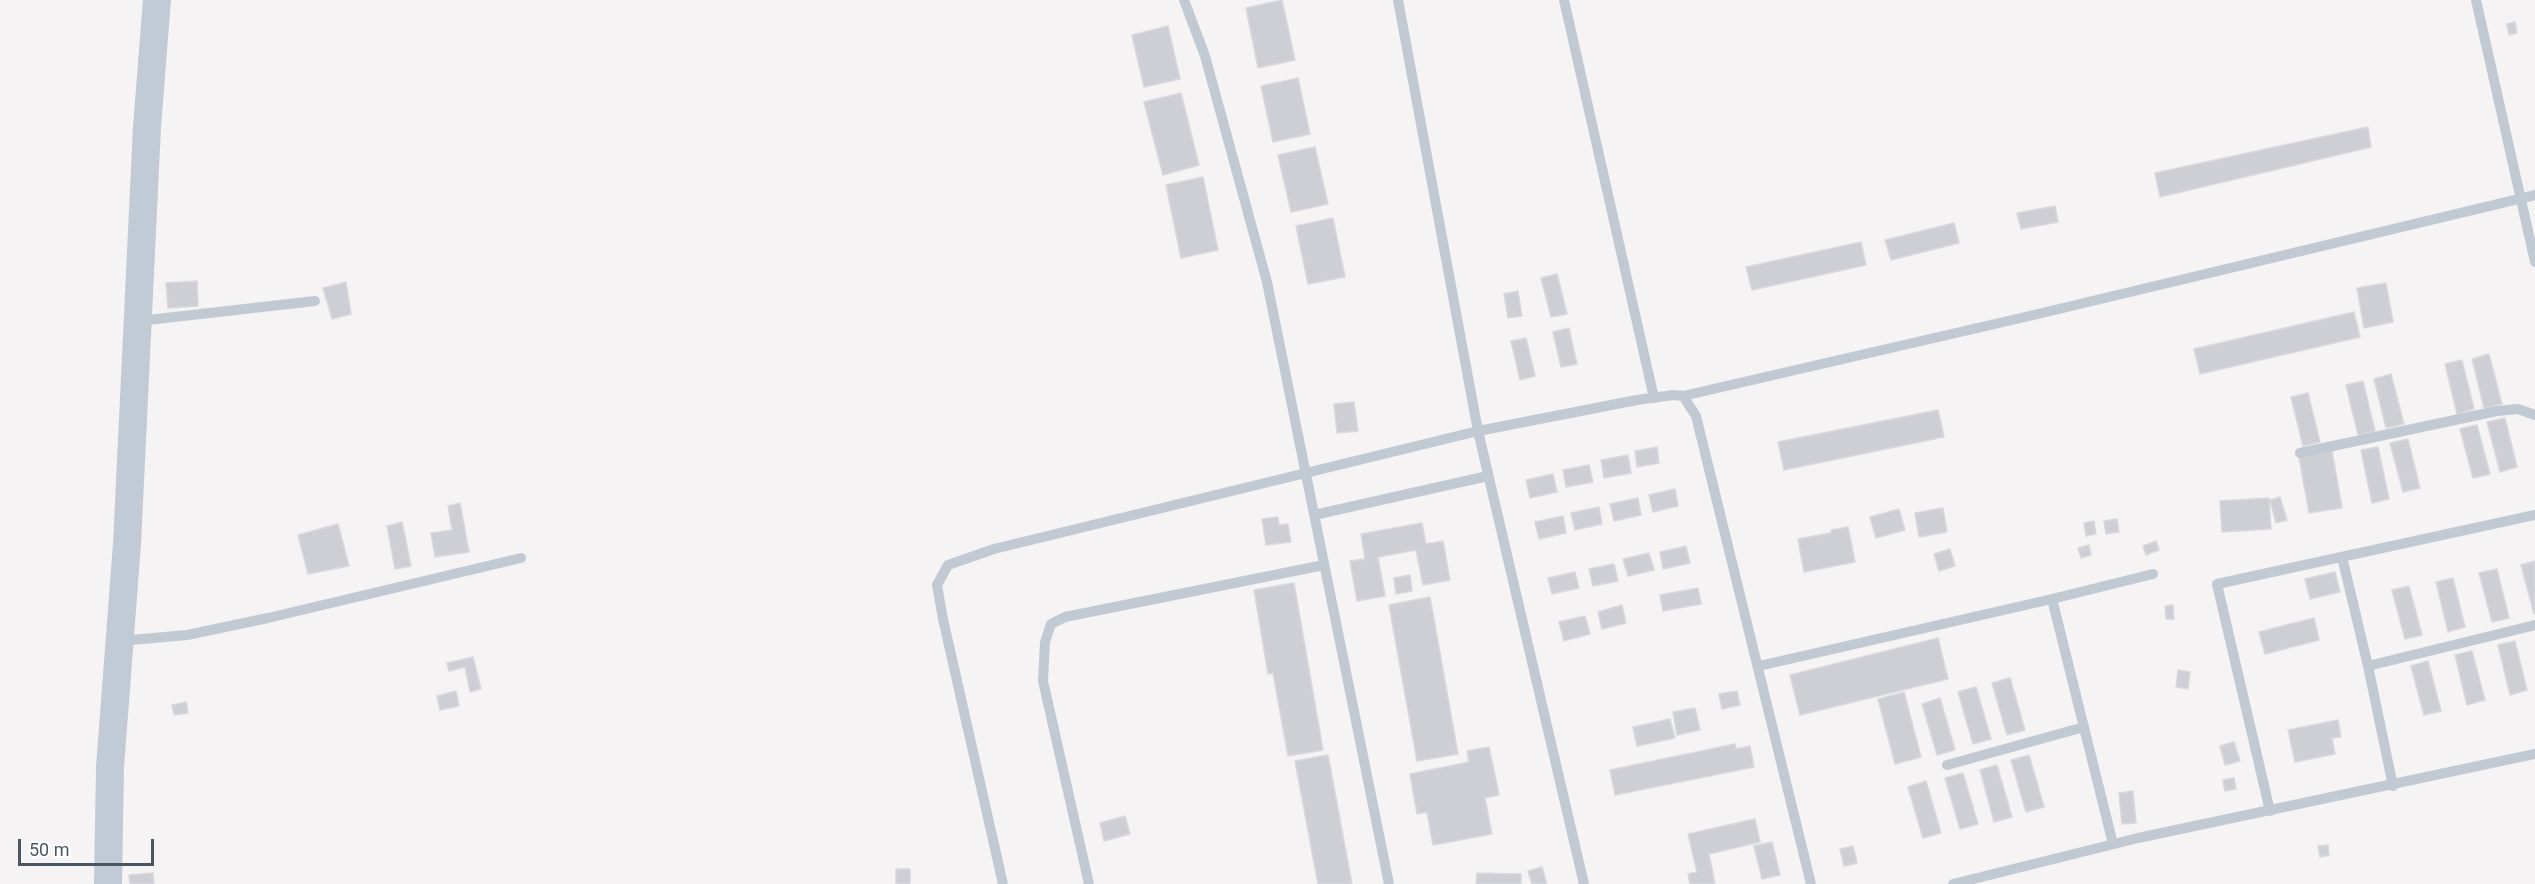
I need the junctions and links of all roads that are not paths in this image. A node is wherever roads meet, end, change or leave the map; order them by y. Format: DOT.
graph roads {
  1 [pos="157,0"];
  2 [pos="1184,0"];
  3 [pos="1398,0"];
  4 [pos="1564,0"];
  5 [pos="2476,0"];
  6 [pos="2535,195"];
  7 [pos="2521,199"];
  8 [pos="2535,262"];
  9 [pos="315,301"];
  10 [pos="136,321"];
  11 [pos="1683,396"];
  12 [pos="1654,398"];
  13 [pos="2535,415"];
  14 [pos="1478,431"];
  15 [pos="2300,453"];
  16 [pos="1306,472"];
  17 [pos="1488,476"];
  18 [pos="1314,515"];
  19 [pos="2535,515"];
  20 [pos="2342,557"];
  21 [pos="521,558"];
  22 [pos="1324,565"];
  23 [pos="2153,574"];
  24 [pos="2052,599"];
  25 [pos="2535,625"];
  26 [pos="119,641"];
  27 [pos="1759,666"];
  28 [pos="2368,666"];
  29 [pos="2084,727"];
  30 [pos="2535,754"];
  31 [pos="1947,765"];
  32 [pos="2393,786"];
  33 [pos="2270,811"];
  34 [pos="2113,844"];
  35 [pos="108,884"];
  36 [pos="1003,884"];
  37 [pos="1089,884"];
  38 [pos="1389,884"];
  39 [pos="1584,884"];
  40 [pos="1811,884"];
  41 [pos="1953,884"];
  1 -- 10 [label="street"];
  2 -- 16 [label="lane"];
  3 -- 14 [label="lane"];
  4 -- 12 [label="lane"];
  5 -- 7 [label="lane"];
  6 -- 7 [label="lane"];
  7 -- 8 [label="lane"];
  7 -- 11 [label="lane"];
  9 -- 10 [label="lane"];
  10 -- 26 [label="street"];
  11 -- 12 [label="lane"];
  11 -- 27 [label="lane"];
  12 -- 14 [label="lane"];
  13 -- 15 [label="lane"];
  14 -- 16 [label="lane"];
  14 -- 17 [label="lane"];
  16 -- 18 [label="lane"];
  16 -- 36 [label="lane"];
  17 -- 18 [label="lane"];
  17 -- 39 [label="lane"];
  18 -- 22 [label="lane"];
  19 -- 20 [label="lane"];
  20 -- 28 [label="lane"];
  20 -- 33 [label="lane"];
  21 -- 26 [label="lane"];
  22 -- 37 [label="lane"];
  22 -- 38 [label="lane"];
  23 -- 24 [label="lane"];
  24 -- 27 [label="lane"];
  24 -- 29 [label="lane"];
  25 -- 28 [label="lane"];
  26 -- 35 [label="street"];
  27 -- 40 [label="lane"];
  28 -- 32 [label="lane"];
  29 -- 31 [label="lane"];
  29 -- 34 [label="lane"];
  30 -- 32 [label="lane"];
  32 -- 33 [label="lane"];
  33 -- 34 [label="lane"];
  34 -- 41 [label="lane"];
}
